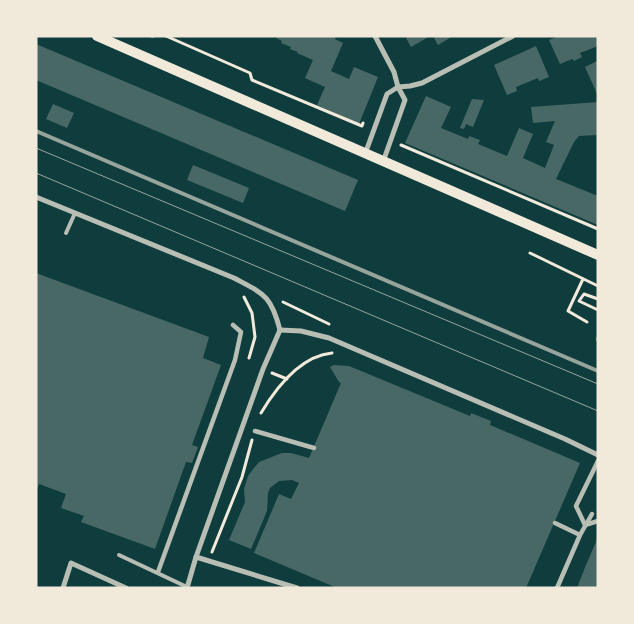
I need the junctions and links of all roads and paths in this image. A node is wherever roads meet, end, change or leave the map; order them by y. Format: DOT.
graph roads {
  1 [pos="96,36"];
  2 [pos="375,36"];
  3 [pos="513,36"];
  4 [pos="398,86"];
  5 [pos="364,155"];
  6 [pos="383,162"];
  7 [pos="36,197"];
  8 [pos="75,213"];
  9 [pos="66,233"];
  10 [pos="530,253"];
  11 [pos="598,255"];
  12 [pos="583,279"];
  13 [pos="598,286"];
  14 [pos="236,294"];
  15 [pos="598,298"];
  16 [pos="598,310"];
  17 [pos="587,322"];
  18 [pos="233,325"];
  19 [pos="280,330"];
  20 [pos="337,353"];
  21 [pos="247,363"];
  22 [pos="255,431"];
  23 [pos="314,448"];
  24 [pos="598,455"];
  25 [pos="598,461"];
  26 [pos="592,514"];
  27 [pos="598,521"];
  28 [pos="555,523"];
  29 [pos="585,525"];
  30 [pos="580,535"];
  31 [pos="120,555"];
  32 [pos="196,557"];
  33 [pos="209,560"];
  34 [pos="158,572"];
  35 [pos="187,587"];
  36 [pos="63,588"];
  37 [pos="126,588"];
  38 [pos="297,588"];
  39 [pos="557,588"];
  1 -- 5 [label="main road"];
  2 -- 4 [label="street"];
  3 -- 4 [label="street"];
  4 -- 5 [label="street"];
  4 -- 6 [label="street"];
  5 -- 6 [label="main road"];
  6 -- 11 [label="main road"];
  7 -- 8 [label="street"];
  8 -- 9 [label="lane"];
  8 -- 19 [label="street"];
  10 -- 12 [label="path"];
  12 -- 13 [label="path"];
  12 -- 17 [label="path"];
  14 -- 21 [label="path"];
  15 -- 16 [label="path"];
  18 -- 34 [label="street"];
  19 -- 24 [label="street"];
  19 -- 32 [label="street"];
  20 -- 22 [label="path"];
  22 -- 23 [label="street"];
  22 -- 33 [label="path"];
  25 -- 29 [label="street"];
  26 -- 29 [label="street"];
  27 -- 29 [label="street"];
  28 -- 30 [label="street"];
  29 -- 30 [label="street"];
  30 -- 39 [label="street"];
  31 -- 34 [label="lane"];
  32 -- 33 [label="street"];
  32 -- 35 [label="street"];
  33 -- 38 [label="street"];
  34 -- 35 [label="lane"];
  36 -- 37 [label="street"];
}
